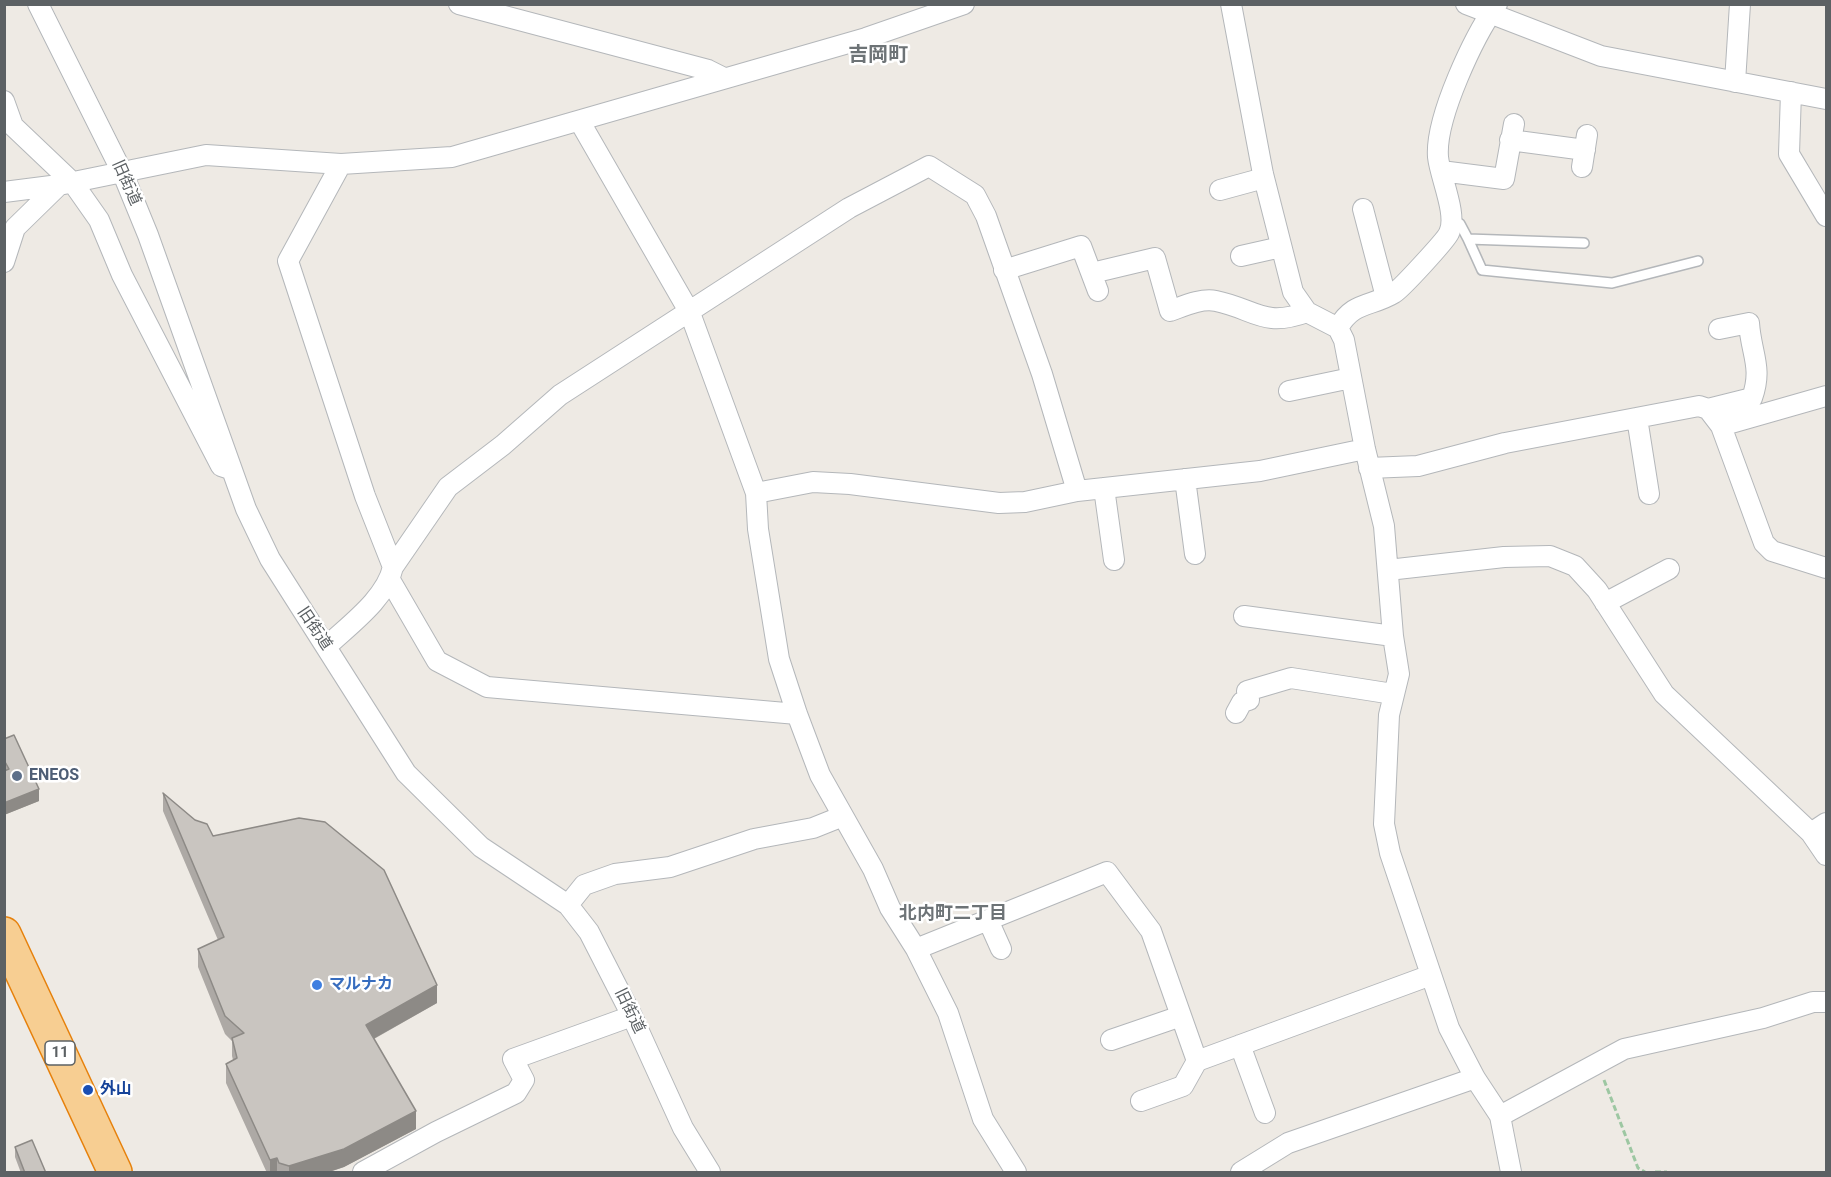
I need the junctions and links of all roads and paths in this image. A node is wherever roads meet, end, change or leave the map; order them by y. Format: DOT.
graph roads {
  1 [pos="38,4"];
  2 [pos="459,4"];
  3 [pos="964,4"];
  4 [pos="1231,4"];
  5 [pos="1466,4"];
  6 [pos="1740,4"];
  7 [pos="1494,8"];
  8 [pos="722,77"];
  9 [pos="1735,82"];
  10 [pos="1791,92"];
  11 [pos="1827,99"];
  12 [pos="4,101"];
  13 [pos="580,122"];
  14 [pos="1585,151"];
  15 [pos="341,164"];
  16 [pos="1441,171"];
  17 [pos="123,174"];
  18 [pos="1264,178"];
  19 [pos="66,184"];
  20 [pos="1220,190"];
  21 [pos="4,192"];
  22 [pos="1363,210"];
  23 [pos="1827,216"];
  24 [pos="1453,220"];
  25 [pos="1468,238"];
  26 [pos="1584,243"];
  27 [pos="1281,246"];
  28 [pos="1240,256"];
  29 [pos="4,261"];
  30 [pos="1698,261"];
  31 [pos="1004,270"];
  32 [pos="1386,297"];
  33 [pos="1307,312"];
  34 [pos="690,313"];
  35 [pos="1338,328"];
  36 [pos="1719,329"];
  37 [pos="1351,378"];
  38 [pos="1289,391"];
  39 [pos="1827,396"];
  40 [pos="1708,409"];
  41 [pos="1636,418"];
  42 [pos="1721,426"];
  43 [pos="1367,458"];
  44 [pos="232,469"];
  45 [pos="1185,479"];
  46 [pos="1104,488"];
  47 [pos="1077,491"];
  48 [pos="756,493"];
  49 [pos="1649,494"];
  50 [pos="1195,555"];
  51 [pos="1114,560"];
  52 [pos="1665,565"];
  53 [pos="1827,568"];
  54 [pos="1388,570"];
  55 [pos="391,574"];
  56 [pos="1602,599"];
  57 [pos="1244,616"];
  58 [pos="1393,636"];
  59 [pos="326,647"];
  60 [pos="1392,694"];
  61 [pos="1236,713"];
  62 [pos="796,714"];
  63 [pos="843,816"];
  64 [pos="1819,828"];
  65 [pos="1827,855"];
  66 [pos="568,905"];
  67 [pos="988,920"];
  68 [pos="4,934"];
  69 [pos="916,949"];
  70 [pos="1000,949"];
  71 [pos="1431,975"];
  72 [pos="1827,1002"];
  73 [pos="632,1016"];
  74 [pos="1181,1016"];
  75 [pos="1111,1040"];
  76 [pos="1240,1045"];
  77 [pos="1197,1061"];
  78 [pos="1597,1062"];
  79 [pos="1474,1078"];
  80 [pos="1141,1101"];
  81 [pos="1265,1113"];
  82 [pos="1500,1116"];
  83 [pos="115,1173"];
  84 [pos="363,1173"];
  85 [pos="710,1173"];
  86 [pos="1016,1173"];
  87 [pos="1241,1173"];
  88 [pos="1511,1173"];
  89 [pos="1645,1173"];
  90 [pos="1655,1173"];
  91 [pos="1667,1173"];
  1 -- 17 [label="street, 旧街道"];
  2 -- 8 [label="street"];
  3 -- 8 [label="street"];
  4 -- 18 [label="street"];
  5 -- 7 [label="street"];
  6 -- 9 [label="street"];
  7 -- 9 [label="street"];
  7 -- 16 [label="street"];
  8 -- 13 [label="street"];
  9 -- 10 [label="street"];
  10 -- 11 [label="street"];
  10 -- 23 [label="street"];
  12 -- 19 [label="street"];
  13 -- 15 [label="street"];
  13 -- 34 [label="street"];
  14 -- 16 [label="street"];
  15 -- 17 [label="street"];
  15 -- 55 [label="street"];
  16 -- 24 [label="street"];
  17 -- 19 [label="street"];
  17 -- 44 [label="street, 旧街道"];
  18 -- 20 [label="street"];
  18 -- 27 [label="street"];
  19 -- 21 [label="street"];
  19 -- 29 [label="street"];
  19 -- 44 [label="street"];
  22 -- 32 [label="street"];
  24 -- 25 [label="lane"];
  24 -- 32 [label="street"];
  25 -- 26 [label="lane"];
  25 -- 30 [label="lane"];
  27 -- 28 [label="street"];
  27 -- 33 [label="street"];
  31 -- 33 [label="street"];
  31 -- 34 [label="street"];
  31 -- 47 [label="street"];
  32 -- 35 [label="street"];
  33 -- 35 [label="street"];
  34 -- 48 [label="street"];
  34 -- 55 [label="street"];
  35 -- 37 [label="street"];
  36 -- 40 [label="street"];
  37 -- 38 [label="street"];
  37 -- 43 [label="street"];
  39 -- 42 [label="street"];
  40 -- 41 [label="street"];
  40 -- 42 [label="street"];
  41 -- 43 [label="street"];
  41 -- 49 [label="street"];
  42 -- 53 [label="street"];
  43 -- 45 [label="street"];
  43 -- 54 [label="street"];
  44 -- 59 [label="street, 旧街道"];
  45 -- 46 [label="street"];
  45 -- 50 [label="street"];
  46 -- 47 [label="street"];
  46 -- 51 [label="street"];
  47 -- 48 [label="street"];
  48 -- 62 [label="street"];
  52 -- 56 [label="street"];
  54 -- 56 [label="street"];
  54 -- 58 [label="street"];
  55 -- 59 [label="street"];
  55 -- 62 [label="street"];
  56 -- 64 [label="street"];
  57 -- 58 [label="street"];
  58 -- 60 [label="street"];
  59 -- 66 [label="street, 旧街道"];
  60 -- 61 [label="street"];
  60 -- 71 [label="street"];
  62 -- 63 [label="street"];
  63 -- 66 [label="street"];
  63 -- 69 [label="street"];
  64 -- 65 [label="street"];
  66 -- 73 [label="street, 旧街道"];
  67 -- 69 [label="street"];
  67 -- 70 [label="street"];
  67 -- 74 [label="street"];
  68 -- 83 [label="highway, 11"];
  69 -- 86 [label="street"];
  71 -- 76 [label="street"];
  71 -- 79 [label="street"];
  72 -- 78 [label="street"];
  73 -- 84 [label="street"];
  73 -- 85 [label="street, 旧街道"];
  74 -- 75 [label="street"];
  74 -- 77 [label="street"];
  76 -- 77 [label="street"];
  76 -- 81 [label="street"];
  77 -- 80 [label="street"];
  78 -- 82 [label="street"];
  78 -- 89 [label="path"];
  79 -- 82 [label="street"];
  79 -- 87 [label="street"];
  82 -- 88 [label="street"];
  90 -- 91 [label="path"];
}
